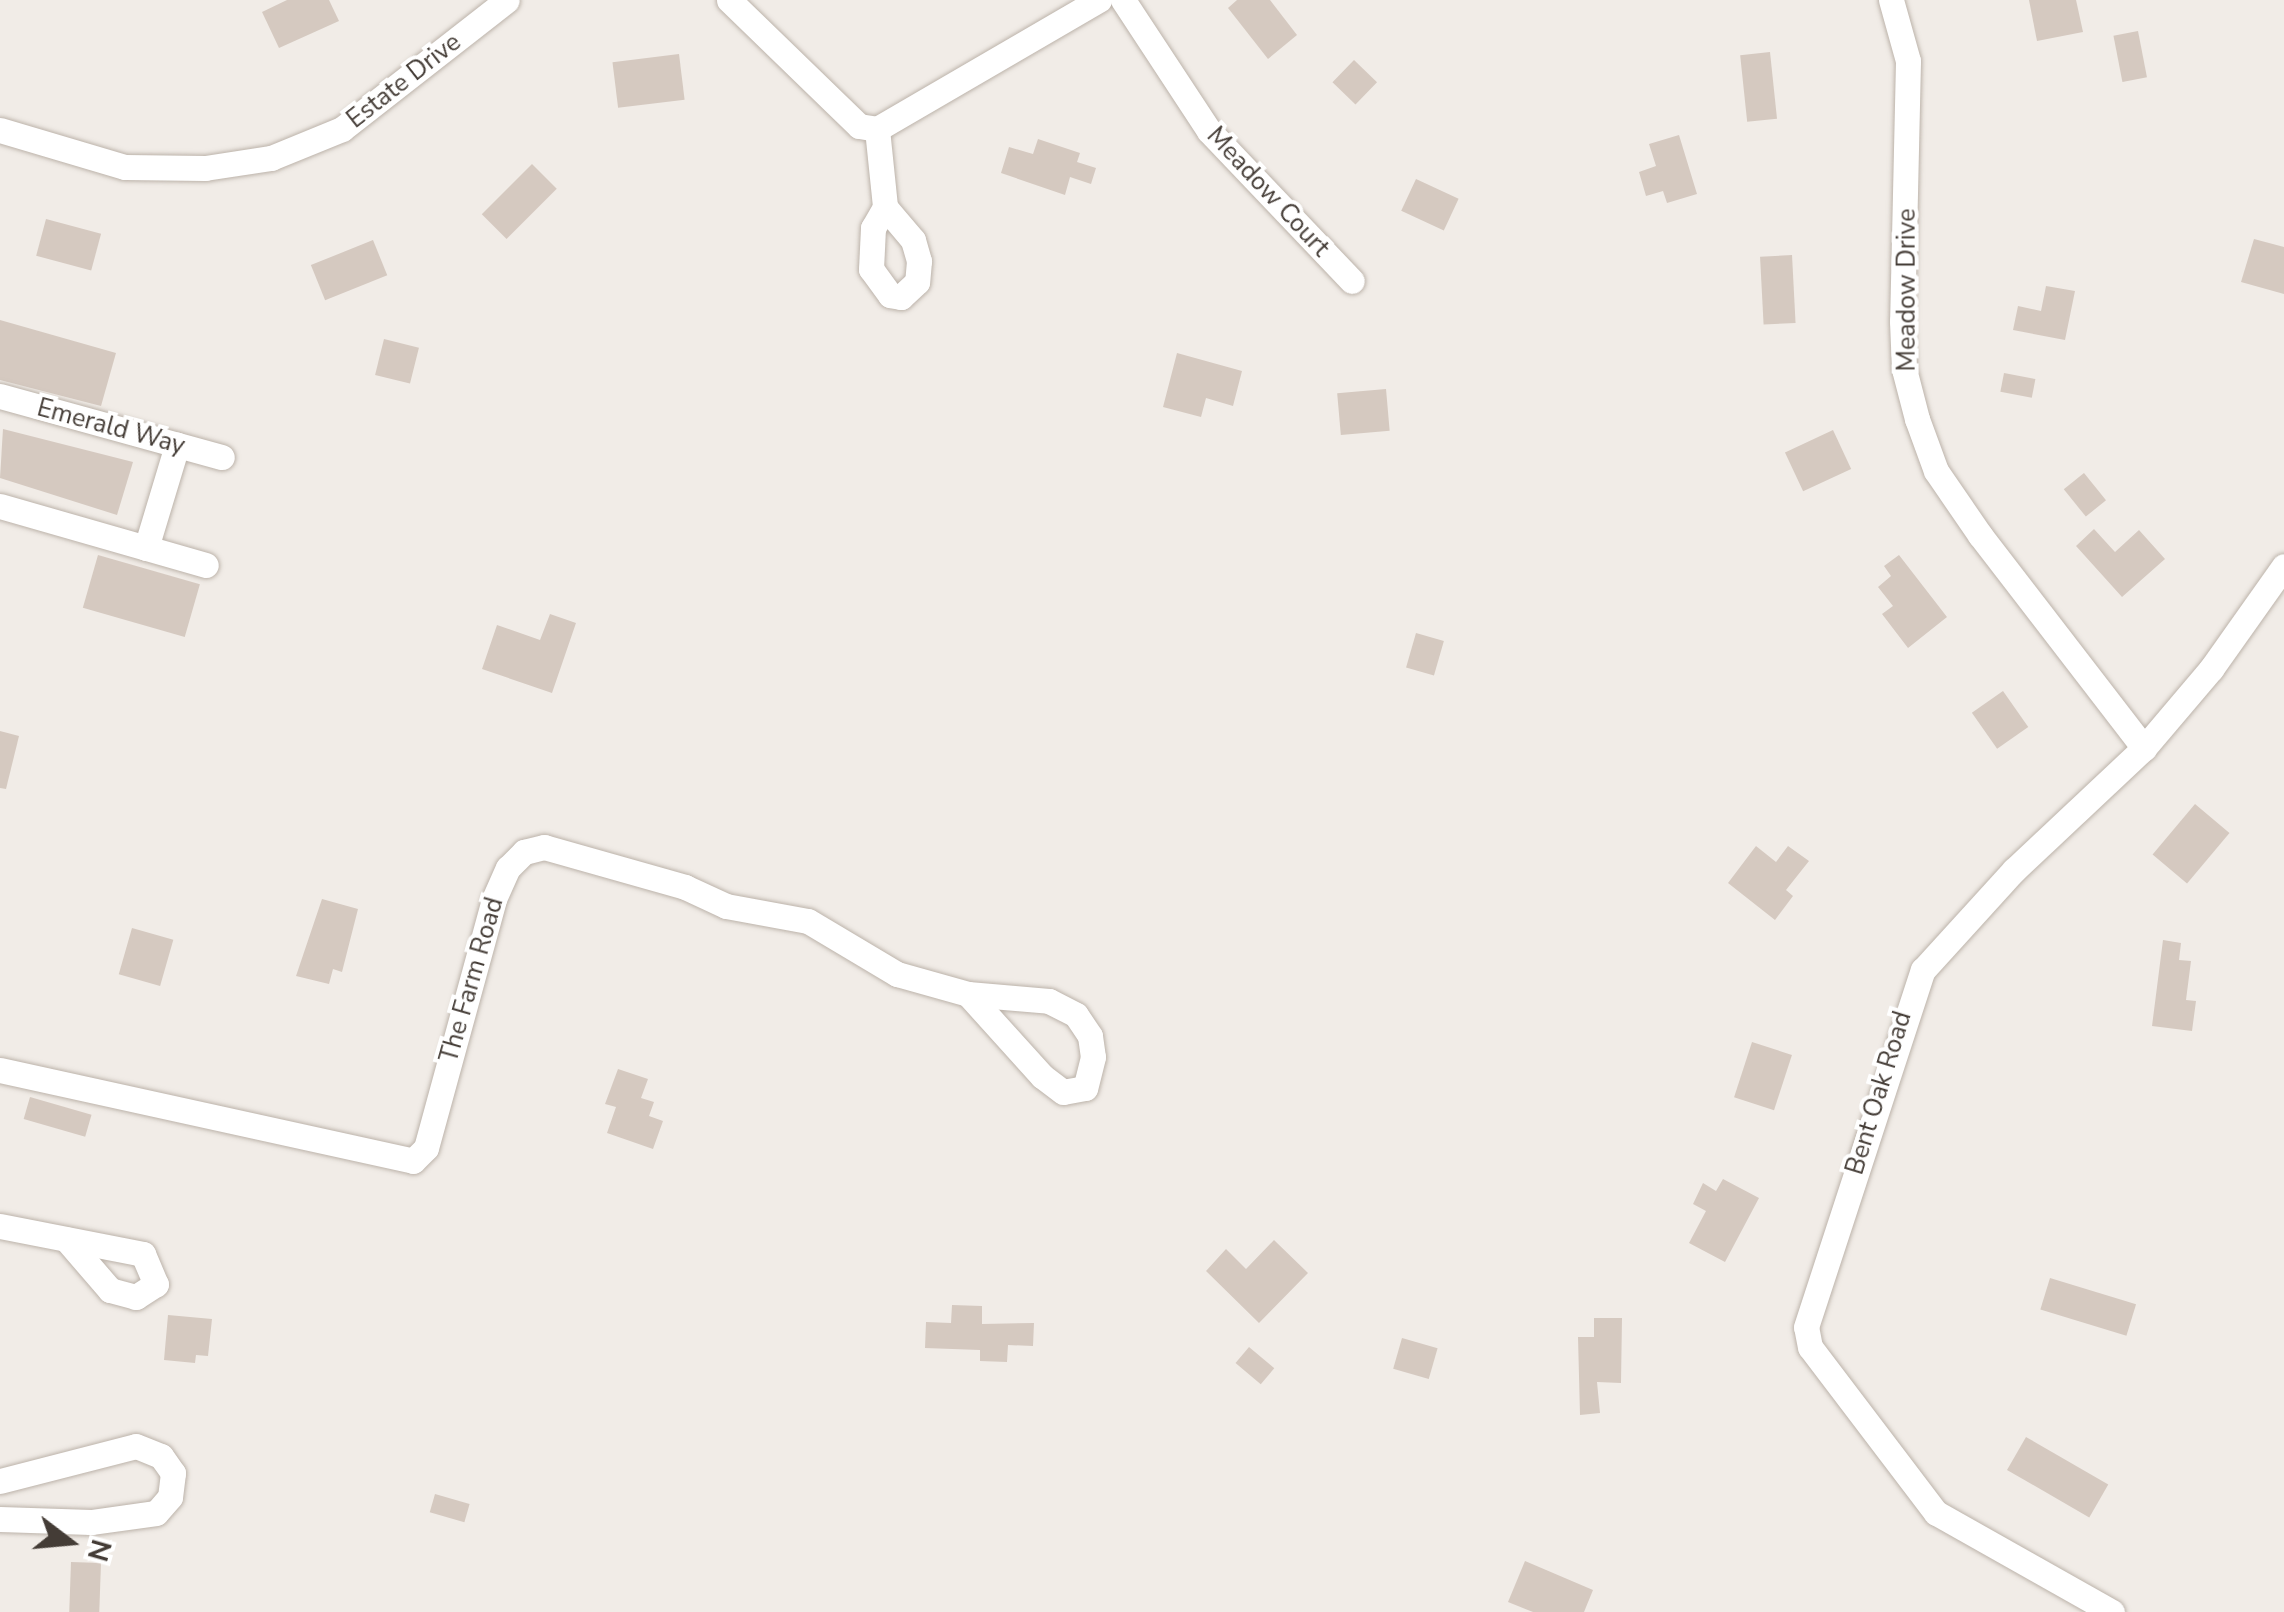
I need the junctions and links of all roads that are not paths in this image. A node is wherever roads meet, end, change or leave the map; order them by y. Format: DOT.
graph roads {
  1 [pos="507,0"];
  2 [pos="729,0"];
  3 [pos="1099,0"];
  4 [pos="1122,0"];
  5 [pos="1890,0"];
  6 [pos="877,129"];
  7 [pos="0,130"];
  8 [pos="885,207"];
  9 [pos="1352,281"];
  10 [pos="0,396"];
  11 [pos="177,445"];
  12 [pos="222,457"];
  13 [pos="0,506"];
  14 [pos="146,548"];
  15 [pos="206,565"];
  16 [pos="2284,566"];
  17 [pos="2144,748"];
  18 [pos="968,994"];
  19 [pos="0,1070"];
  20 [pos="0,1226"];
  21 [pos="66,1239"];
  22 [pos="0,1481"];
  23 [pos="0,1519"];
  24 [pos="2112,1612"];
  1 -- 7 [label="street, Estate Drive"];
  2 -- 6 [label="street"];
  3 -- 6 [label="street"];
  4 -- 9 [label="street, Meadow Court"];
  5 -- 17 [label="street, Meadow Drive"];
  6 -- 8 [label="street"];
  10 -- 11 [label="street, Emerald Way"];
  11 -- 12 [label="street, Emerald Way"];
  11 -- 14 [label="street"];
  13 -- 14 [label="street"];
  14 -- 15 [label="street"];
  16 -- 17 [label="street, Bent Oak Road"];
  17 -- 24 [label="street, Bent Oak Road"];
  18 -- 18 [label="street, The Farm Road"];
  18 -- 19 [label="street, The Farm Road"];
  20 -- 21 [label="street"];
  22 -- 23 [label="street"];
}
